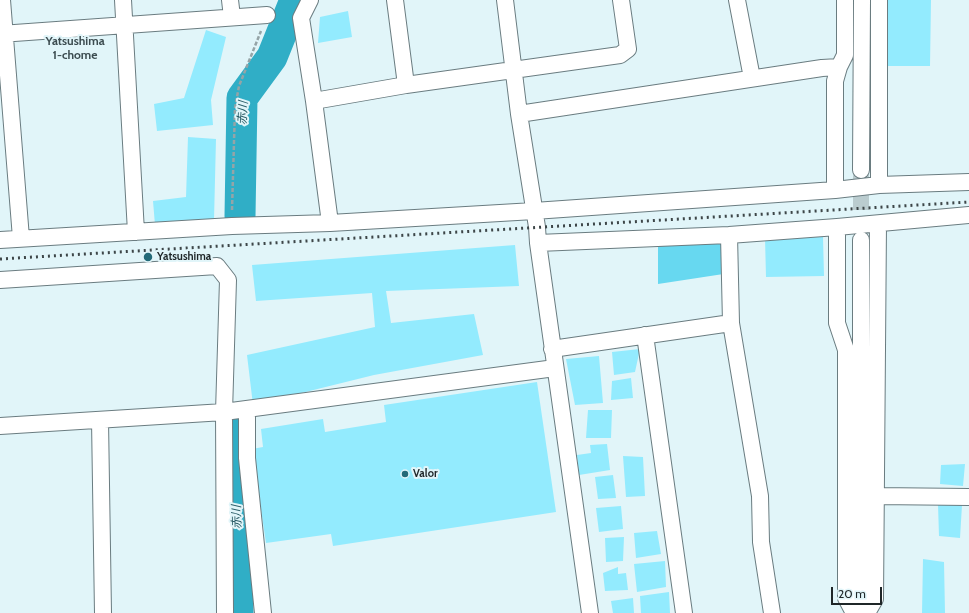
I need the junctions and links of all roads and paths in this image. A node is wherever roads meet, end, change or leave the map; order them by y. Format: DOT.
graph roads {
  1 [pos="2,0"];
  2 [pos="123,0"];
  3 [pos="230,0"];
  4 [pos="310,0"];
  5 [pos="395,0"];
  6 [pos="505,0"];
  7 [pos="621,0"];
  8 [pos="737,0"];
  9 [pos="845,0"];
  10 [pos="862,0"];
  11 [pos="879,0"];
  12 [pos="267,15"];
  13 [pos="232,17"];
  14 [pos="125,25"];
  15 [pos="2,34"];
  16 [pos="839,67"];
  17 [pos="514,69"];
  18 [pos="752,78"];
  19 [pos="406,85"];
  20 [pos="314,101"];
  21 [pos="519,114"];
  22 [pos="861,170"];
  23 [pos="969,182"];
  24 [pos="879,185"];
  25 [pos="835,190"];
  26 [pos="534,211"];
  27 [pos="969,215"];
  28 [pos="330,223"];
  29 [pos="878,224"];
  30 [pos="232,226"];
  31 [pos="838,227"];
  32 [pos="136,232"];
  33 [pos="729,235"];
  34 [pos="21,238"];
  35 [pos="0,240"];
  36 [pos="861,240"];
  37 [pos="538,243"];
  38 [pos="0,280"];
  39 [pos="731,323"];
  40 [pos="645,335"];
  41 [pos="552,349"];
  42 [pos="555,368"];
  43 [pos="247,409"];
  44 [pos="224,412"];
  45 [pos="100,420"];
  46 [pos="0,426"];
  47 [pos="876,496"];
  48 [pos="969,497"];
  49 [pos="103,613"];
  50 [pos="225,613"];
  51 [pos="263,613"];
  52 [pos="590,613"];
  53 [pos="684,613"];
  54 [pos="772,613"];
  55 [pos="854,613"];
  56 [pos="861,613"];
  57 [pos="867,613"];
  1 -- 15 [label="street"];
  2 -- 14 [label="street"];
  3 -- 13 [label="street"];
  4 -- 20 [label="street"];
  5 -- 19 [label="street"];
  6 -- 17 [label="street"];
  7 -- 17 [label="street"];
  8 -- 18 [label="street"];
  9 -- 16 [label="street"];
  10 -- 22 [label="street"];
  11 -- 24 [label="street"];
  12 -- 13 [label="street"];
  12 -- 30 [label="path"];
  13 -- 14 [label="street"];
  14 -- 15 [label="street"];
  14 -- 32 [label="street"];
  15 -- 34 [label="street"];
  16 -- 18 [label="street"];
  16 -- 25 [label="street"];
  17 -- 19 [label="street"];
  17 -- 21 [label="street"];
  18 -- 21 [label="street"];
  19 -- 20 [label="street"];
  20 -- 28 [label="street"];
  21 -- 26 [label="street"];
  23 -- 24 [label="street"];
  24 -- 25 [label="street"];
  25 -- 26 [label="street"];
  26 -- 28 [label="street"];
  26 -- 37 [label="street"];
  27 -- 29 [label="street"];
  28 -- 30 [label="street"];
  29 -- 31 [label="street"];
  29 -- 47 [label="street"];
  30 -- 32 [label="street"];
  31 -- 33 [label="street"];
  31 -- 55 [label="street"];
  32 -- 34 [label="street"];
  33 -- 37 [label="street"];
  33 -- 39 [label="street"];
  34 -- 35 [label="street"];
  36 -- 56 [label="street"];
  37 -- 41 [label="street"];
  38 -- 44 [label="street"];
  39 -- 40 [label="street"];
  39 -- 54 [label="street"];
  40 -- 41 [label="street"];
  40 -- 53 [label="street"];
  41 -- 42 [label="street"];
  42 -- 43 [label="street"];
  42 -- 52 [label="street"];
  43 -- 44 [label="street"];
  43 -- 51 [label="street"];
  44 -- 45 [label="street"];
  44 -- 50 [label="street"];
  45 -- 46 [label="street"];
  45 -- 49 [label="street"];
  47 -- 48 [label="street"];
  47 -- 57 [label="street"];
}
